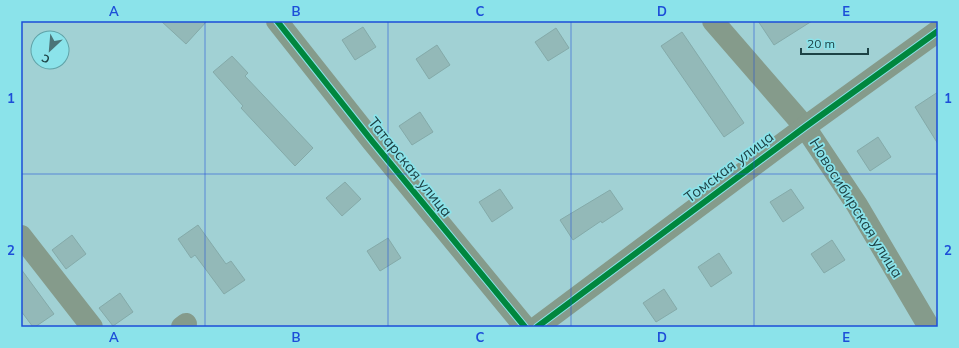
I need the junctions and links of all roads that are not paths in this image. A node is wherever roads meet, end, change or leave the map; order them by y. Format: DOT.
graph roads {
  1 [pos="277,21"];
  2 [pos="713,21"];
  3 [pos="938,31"];
  4 [pos="805,127"];
  5 [pos="21,236"];
  6 [pos="92,327"];
  7 [pos="524,327"];
  8 [pos="537,327"];
  9 [pos="928,327"];
  1 -- 7 [label="street, Татарская улица"];
  2 -- 4 [label="street, Новосибирская улица"];
  3 -- 4 [label="street, Томская улица"];
  4 -- 8 [label="street, Томская улица"];
  4 -- 9 [label="street, Новосибирская улица"];
  5 -- 6 [label="street"];
}
